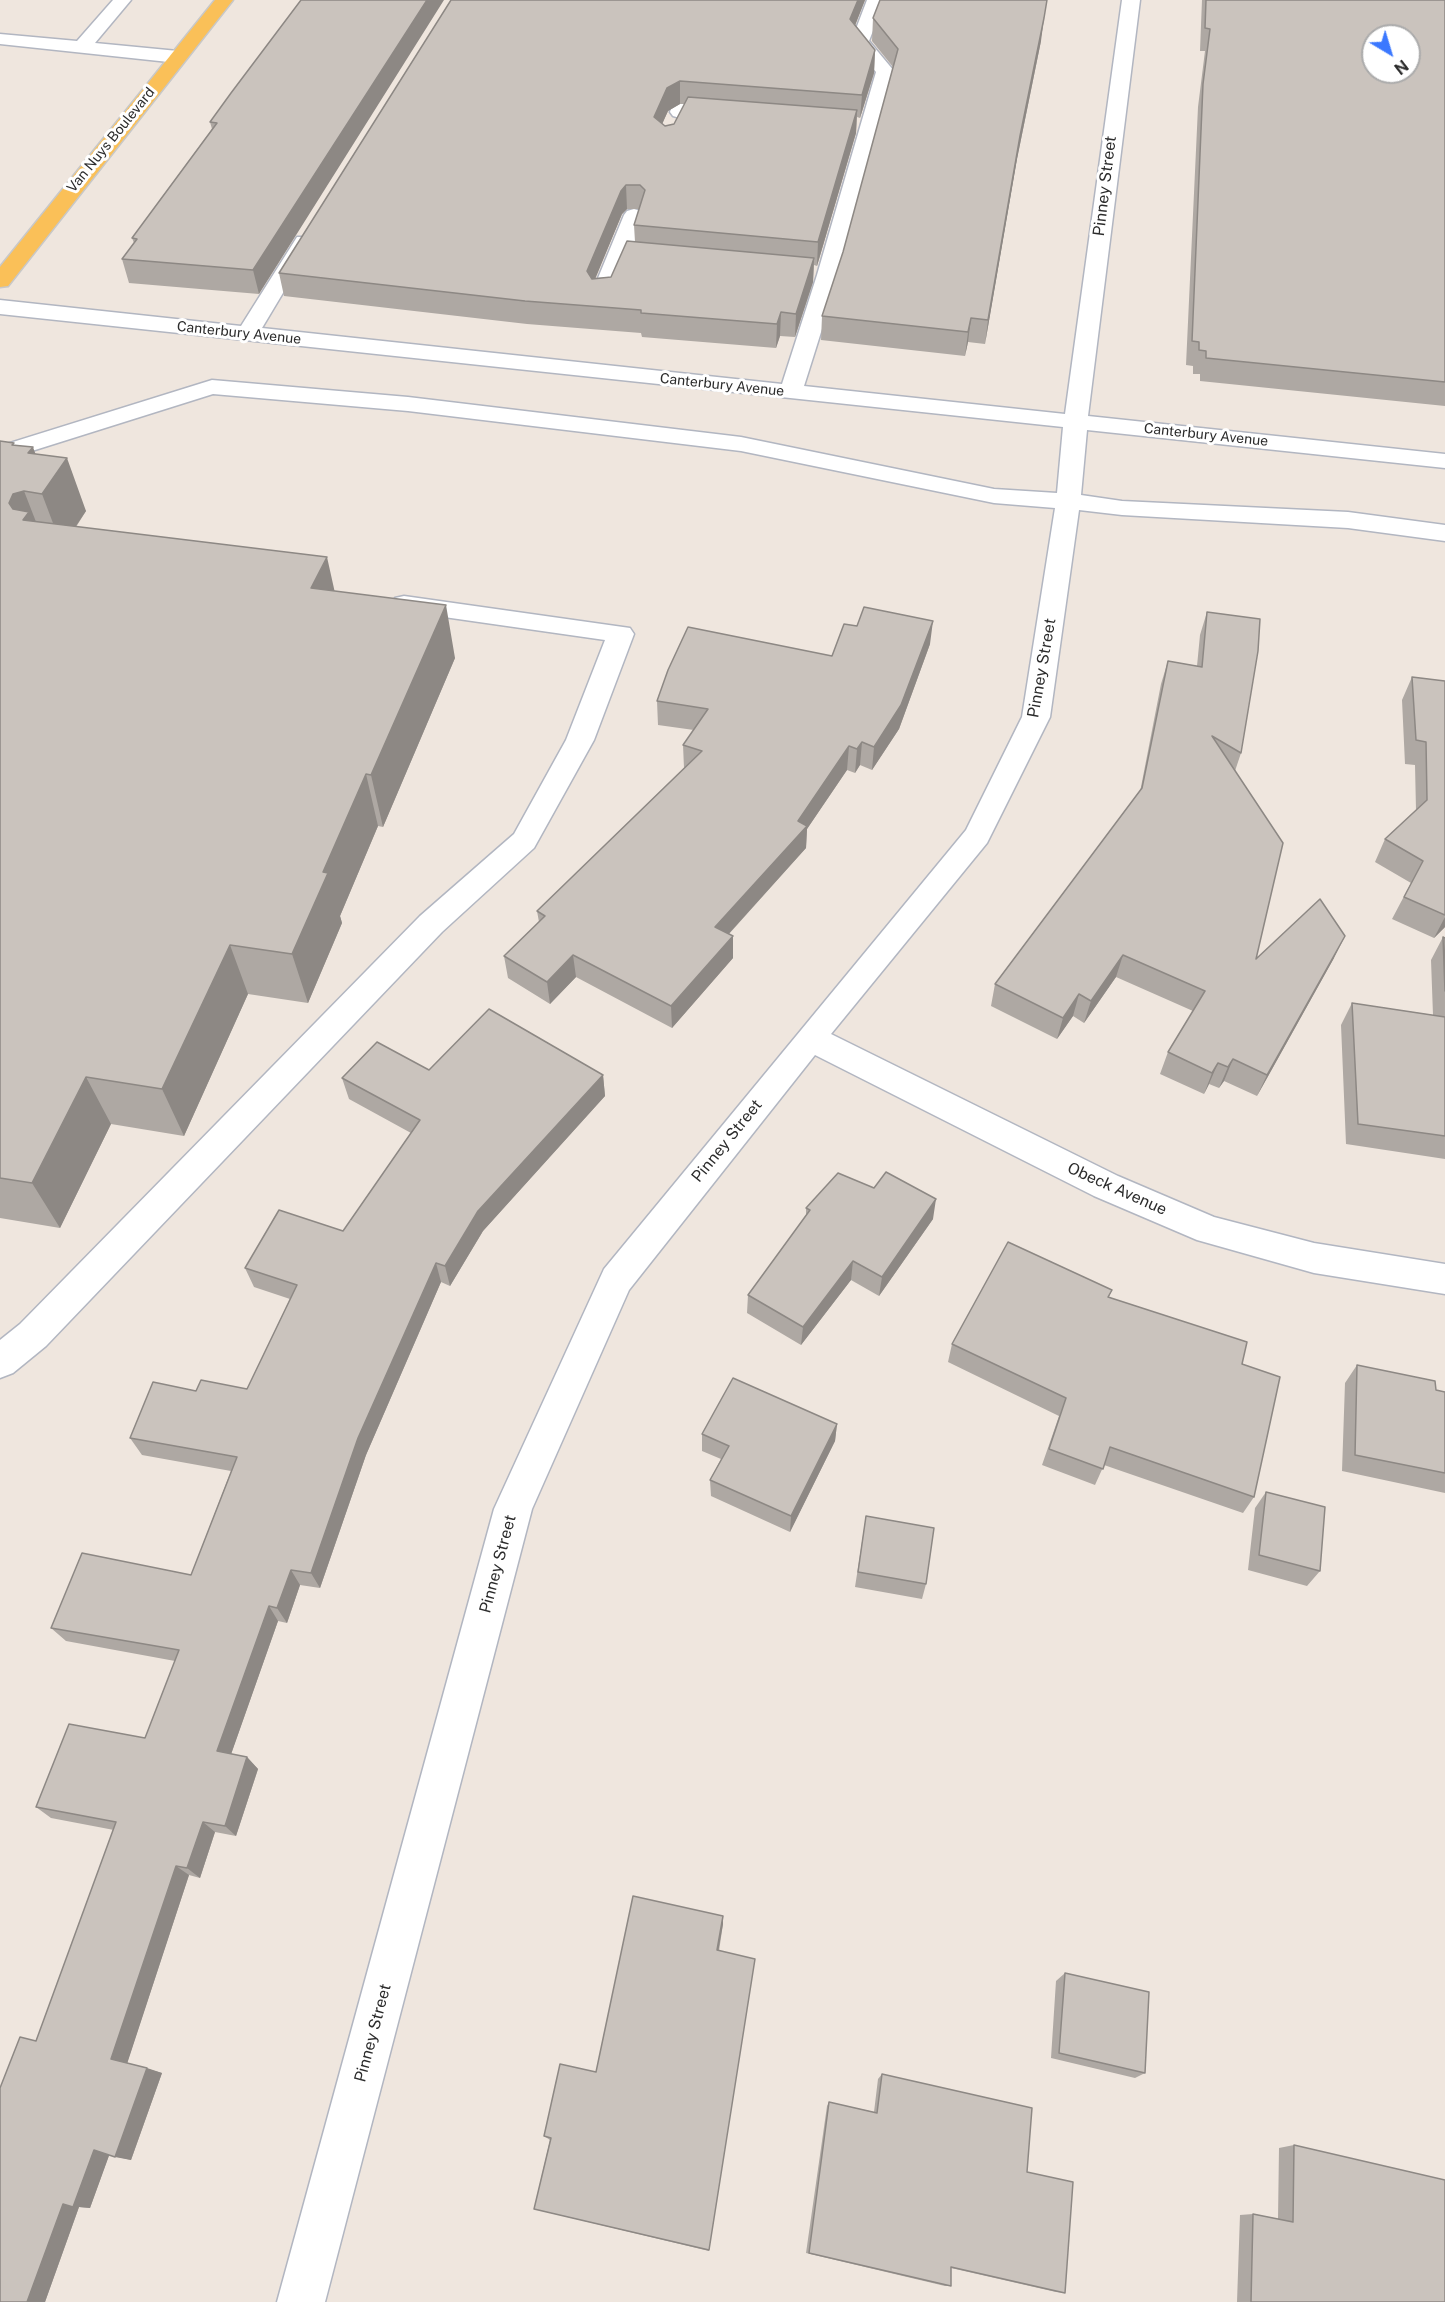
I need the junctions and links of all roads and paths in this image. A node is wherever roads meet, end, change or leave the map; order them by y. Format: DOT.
graph roads {
  1 [pos="224,0"];
  2 [pos="869,0"];
  3 [pos="876,0"];
  4 [pos="1131,0"];
  5 [pos="117,6"];
  6 [pos="0,39"];
  7 [pos="82,47"];
  8 [pos="178,57"];
  9 [pos="687,89"];
  10 [pos="680,112"];
  11 [pos="704,113"];
  12 [pos="845,124"];
  13 [pos="869,126"];
  14 [pos="672,131"];
  15 [pos="634,215"];
  16 [pos="317,220"];
  17 [pos="620,255"];
  18 [pos="689,262"];
  19 [pos="805,273"];
  20 [pos="828,275"];
  21 [pos="0,281"];
  22 [pos="602,295"];
  23 [pos="0,307"];
  24 [pos="247,334"];
  25 [pos="790,392"];
  26 [pos="1076,421"];
  27 [pos="0,454"];
  28 [pos="1445,461"];
  29 [pos="1068,501"];
  30 [pos="1445,532"];
  31 [pos="374,600"];
  32 [pos="810,1038"];
  33 [pos="1445,1279"];
  34 [pos="0,1362"];
  35 [pos="301,2302"];
  1 -- 8 [label="main road, Van Nuys Boulevard"];
  2 -- 3 [label="street"];
  3 -- 13 [label="street"];
  4 -- 26 [label="street, Pinney Street"];
  5 -- 7 [label="street"];
  6 -- 7 [label="street"];
  7 -- 8 [label="street"];
  8 -- 21 [label="main road, Van Nuys Boulevard"];
  9 -- 10 [label="street"];
  10 -- 11 [label="street"];
  10 -- 14 [label="street"];
  12 -- 13 [label="street"];
  13 -- 20 [label="street"];
  15 -- 17 [label="street"];
  16 -- 24 [label="street"];
  17 -- 18 [label="street"];
  17 -- 22 [label="street"];
  19 -- 20 [label="street"];
  20 -- 25 [label="street"];
  23 -- 24 [label="street, Canterbury Avenue"];
  24 -- 25 [label="street, Canterbury Avenue"];
  25 -- 26 [label="street, Canterbury Avenue"];
  26 -- 28 [label="street, Canterbury Avenue"];
  26 -- 29 [label="street, Pinney Street"];
  27 -- 29 [label="street"];
  29 -- 30 [label="street"];
  29 -- 32 [label="street, Pinney Street"];
  31 -- 34 [label="street"];
  32 -- 33 [label="street, Obeck Avenue"];
  32 -- 35 [label="street, Pinney Street"];
}
